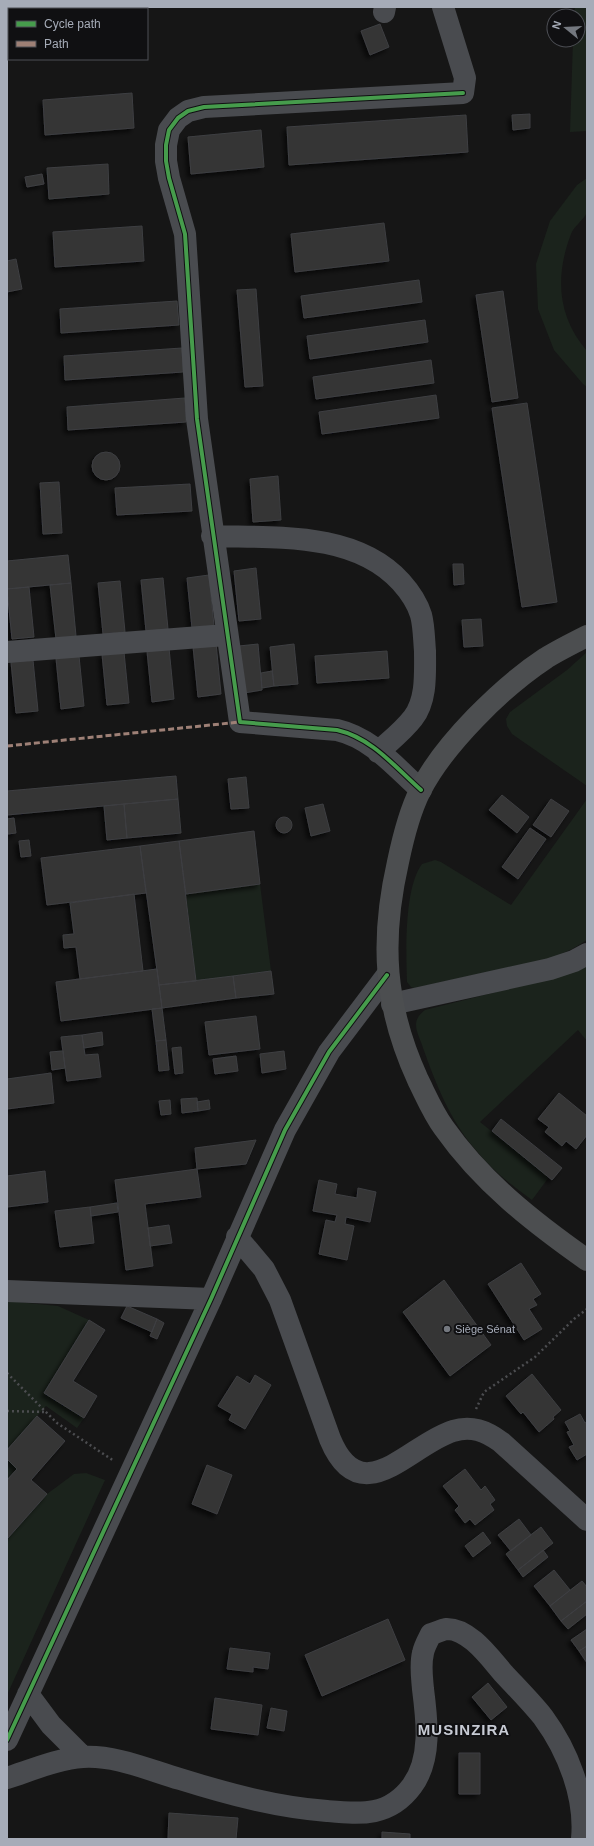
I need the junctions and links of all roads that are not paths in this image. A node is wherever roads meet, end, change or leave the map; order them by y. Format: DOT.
graph roads {
  1 [pos="443,7"];
  2 [pos="212,536"];
  3 [pos="226,635"];
  4 [pos="587,636"];
  5 [pos="7,652"];
  6 [pos="378,752"];
  7 [pos="420,790"];
  8 [pos="587,954"];
  9 [pos="387,975"];
  10 [pos="392,1004"];
  11 [pos="237,1237"];
  12 [pos="587,1260"];
  13 [pos="7,1291"];
  14 [pos="211,1300"];
  15 [pos="587,1520"];
  16 [pos="28,1694"];
  17 [pos="7,1740"];
  18 [pos="83,1757"];
  19 [pos="7,1778"];
  20 [pos="582,1839"];
  1 -- 2 [label="street"];
  2 -- 3 [label="street"];
  2 -- 6 [label="street"];
  3 -- 5 [label="street"];
  3 -- 6 [label="street"];
  4 -- 7 [label="main road"];
  6 -- 7 [label="street"];
  7 -- 9 [label="main road"];
  8 -- 10 [label="street"];
  9 -- 10 [label="main road"];
  9 -- 11 [label="street"];
  10 -- 12 [label="main road"];
  11 -- 14 [label="street"];
  11 -- 15 [label="street"];
  13 -- 14 [label="street"];
  14 -- 16 [label="street"];
  16 -- 17 [label="street"];
  16 -- 18 [label="street"];
  18 -- 19 [label="street"];
  18 -- 20 [label="street"];
}
